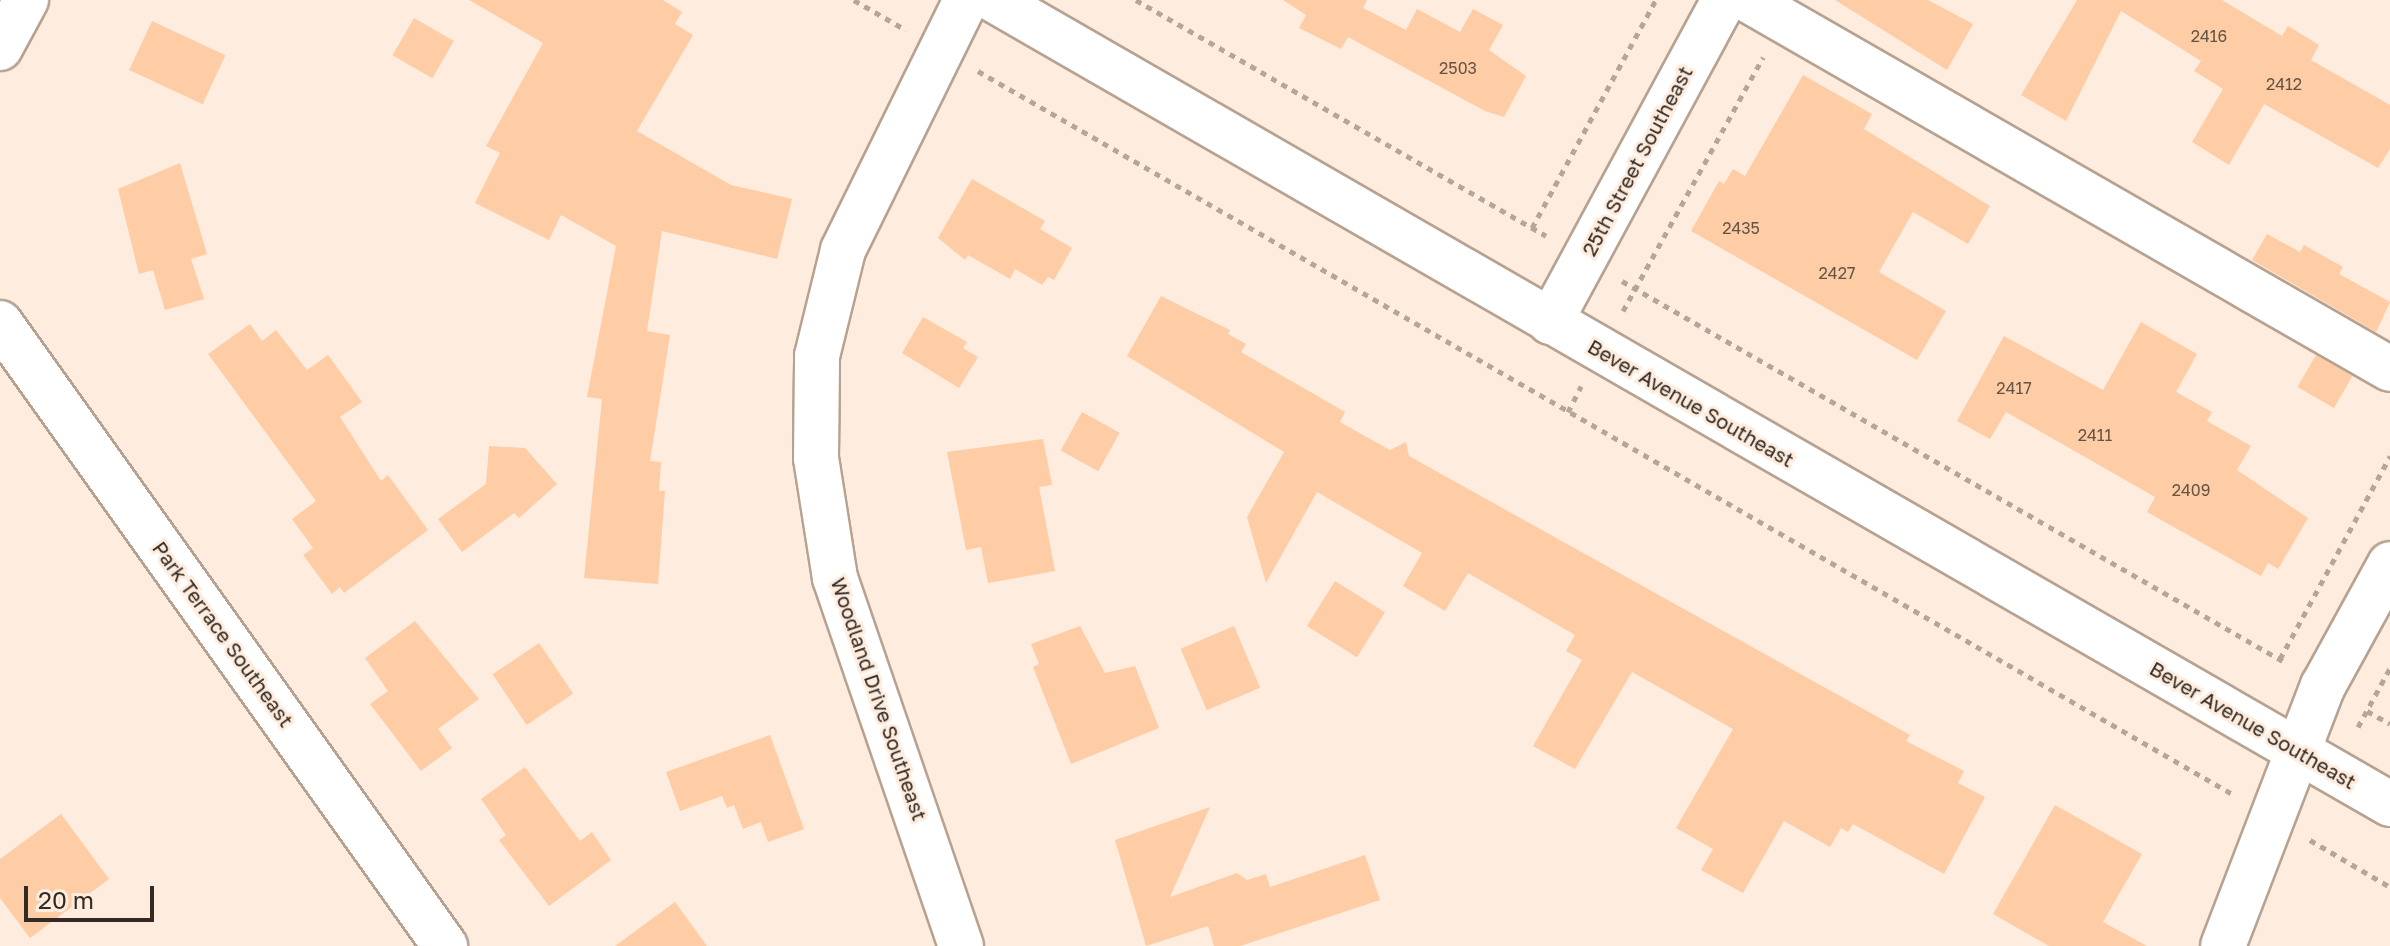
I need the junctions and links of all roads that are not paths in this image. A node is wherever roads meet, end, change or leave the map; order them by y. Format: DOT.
graph roads {
  1 [pos="26,0"];
  2 [pos="966,0"];
  3 [pos="994,0"];
  4 [pos="1724,0"];
  5 [pos="1766,10"];
  6 [pos="0,48"];
  7 [pos="1550,322"];
  8 [pos="0,323"];
  9 [pos="2390,369"];
  10 [pos="2390,564"];
  11 [pos="2298,751"];
  12 [pos="2390,804"];
  13 [pos="445,946"];
  14 [pos="961,946"];
  15 [pos="2223,946"];
  1 -- 6 [label="street"];
  2 -- 14 [label="street, Woodland Drive Southeast"];
  3 -- 7 [label="street, Bever Avenue Southeast"];
  4 -- 7 [label="street, 25th Street Southeast"];
  5 -- 9 [label="street"];
  7 -- 11 [label="street, Bever Avenue Southeast"];
  8 -- 13 [label="street, Park Terrace Southeast"];
  10 -- 11 [label="street"];
  11 -- 12 [label="street, Bever Avenue Southeast"];
  11 -- 15 [label="street"];
}
